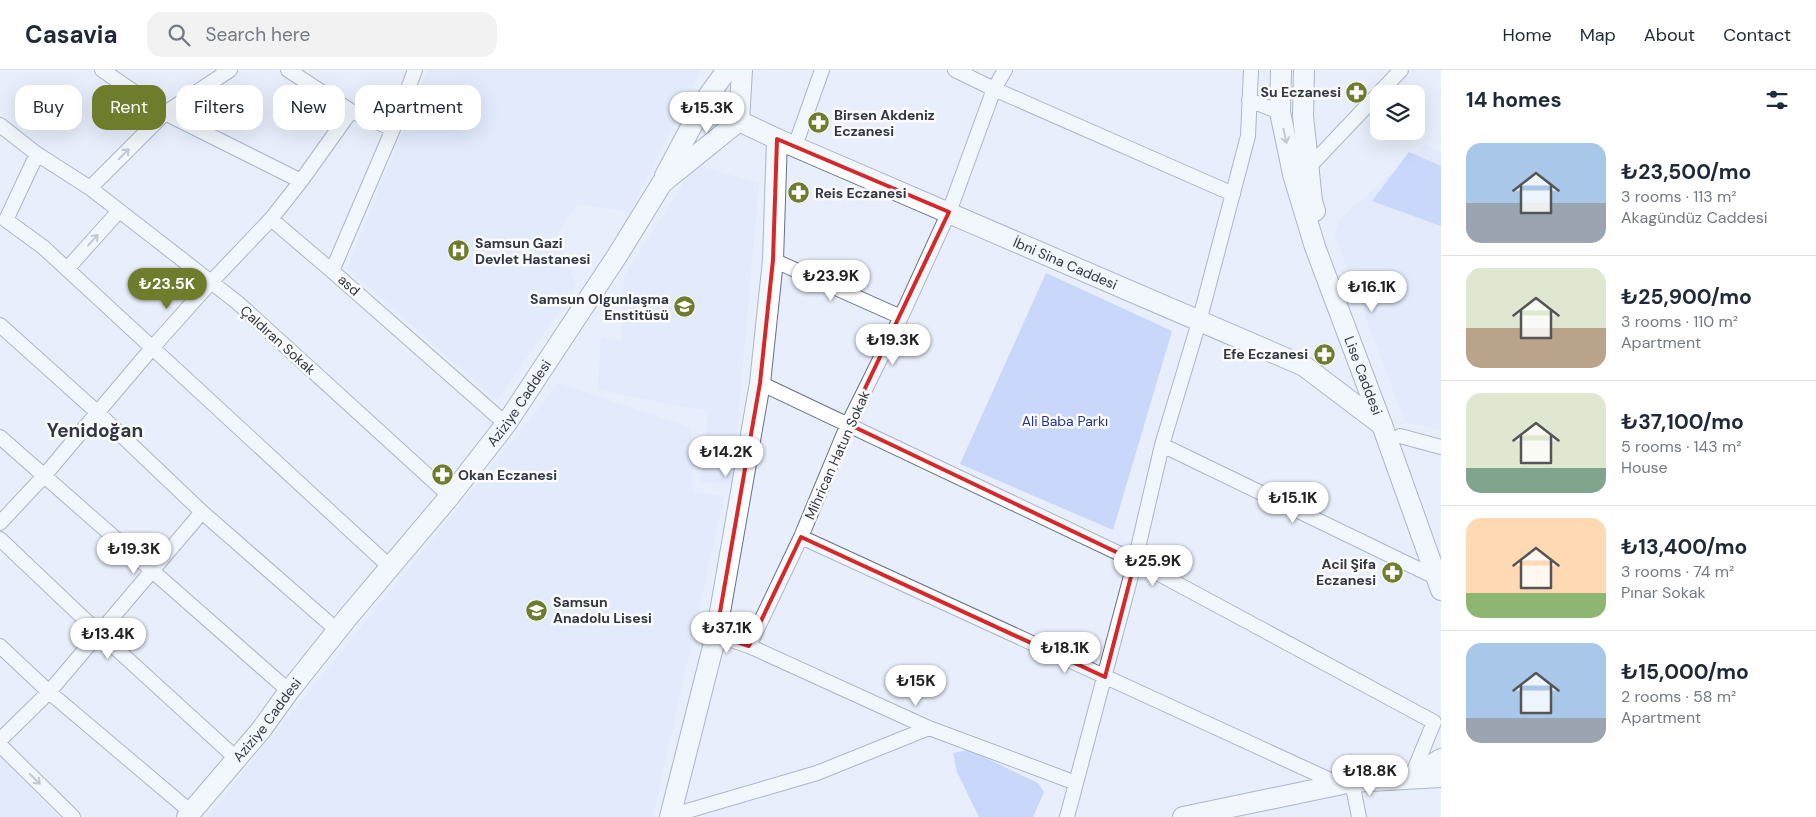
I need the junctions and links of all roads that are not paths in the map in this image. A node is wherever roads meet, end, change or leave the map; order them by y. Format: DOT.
graph roads {
  1 [pos="102,70"];
  2 [pos="230,70"];
  3 [pos="288,70"];
  4 [pos="415,70"];
  5 [pos="727,70"];
  6 [pos="742,70"];
  7 [pos="822,70"];
  8 [pos="955,70"];
  9 [pos="1005,70"];
  10 [pos="1251,70"];
  11 [pos="1304,70"];
  12 [pos="1401,70"];
  13 [pos="1279,71"];
  14 [pos="124,85"];
  15 [pos="409,85"];
  16 [pos="994,89"];
  17 [pos="1249,100"];
  18 [pos="352,111"];
  19 [pos="166,112"];
  20 [pos="355,112"];
  21 [pos="1280,112"];
  22 [pos="166,114"];
  23 [pos="739,121"];
  24 [pos="0,125"];
  25 [pos="148,130"];
  26 [pos="393,130"];
  27 [pos="786,143"];
  28 [pos="37,154"];
  29 [pos="1309,167"];
  30 [pos="301,181"];
  31 [pos="662,183"];
  32 [pos="90,188"];
  33 [pos="1233,194"];
  34 [pos="119,211"];
  35 [pos="949,212"];
  36 [pos="271,218"];
  37 [pos="3,224"];
  38 [pos="773,260"];
  39 [pos="67,269"];
  40 [pos="332,271"];
  41 [pos="211,282"];
  42 [pos="901,317"];
  43 [pos="1199,322"];
  44 [pos="0,325"];
  45 [pos="152,348"];
  46 [pos="760,383"];
  47 [pos="98,413"];
  48 [pos="506,424"];
  49 [pos="848,424"];
  50 [pos="1382,425"];
  51 [pos="1400,436"];
  52 [pos="0,437"];
  53 [pos="1162,445"];
  54 [pos="1441,448"];
  55 [pos="44,476"];
  56 [pos="450,496"];
  57 [pos="202,512"];
  58 [pos="0,523"];
  59 [pos="801,537"];
  60 [pos="0,539"];
  61 [pos="1441,555"];
  62 [pos="1135,561"];
  63 [pos="389,566"];
  64 [pos="151,571"];
  65 [pos="1439,584"];
  66 [pos="338,631"];
  67 [pos="99,633"];
  68 [pos="716,634"];
  69 [pos="0,646"];
  70 [pos="749,646"];
  71 [pos="1104,677"];
  72 [pos="289,691"];
  73 [pos="50,692"];
  74 [pos="929,728"];
  75 [pos="0,740"];
  76 [pos="0,744"];
  77 [pos="237,759"];
  78 [pos="1441,759"];
  79 [pos="1441,777"];
  80 [pos="1411,778"];
  81 [pos="1076,783"];
  82 [pos="1347,784"];
  83 [pos="189,815"];
  84 [pos="670,816"];
  85 [pos="73,817"];
  86 [pos="1067,817"];
  87 [pos="1183,817"];
  88 [pos="1359,817"];
  1 -- 14 [label="street"];
  2 -- 19 [label="street"];
  3 -- 18 [label="street"];
  4 -- 15 [label="street, asd"];
  5 -- 31 [label="main road"];
  6 -- 23 [label="main road"];
  7 -- 27 [label="street"];
  8 -- 16 [label="street"];
  9 -- 16 [label="street, Mihrican Hatun Sokak"];
  10 -- 17 [label="street"];
  11 -- 29 [label="main road, Lise Caddesi"];
  12 -- 29 [label="street"];
  13 -- 21 [label="main road, Lise Caddesi"];
  16 -- 33 [label="street"];
  16 -- 35 [label="street, Mihrican Hatun Sokak"];
  17 -- 21 [label="street"];
  17 -- 33 [label="street"];
  18 -- 20 [label="street"];
  18 -- 30 [label="street"];
  21 -- 50 [label="main road, Lise Caddesi, one-way"];
  22 -- 30 [label="street"];
  23 -- 27 [label="main road, İbni Sina Caddesi"];
  23 -- 31 [label="main road, Aziziye Caddesi"];
  24 -- 28 [label="street, Çaldıran Sokak"];
  32 -- 25 [label="street, one-way"];
  26 -- 40 [label="street, asd"];
  27 -- 35 [label="main road, İbni Sina Caddesi"];
  27 -- 38 [label="main road"];
  28 -- 32 [label="street, Çaldıran Sokak"];
  28 -- 37 [label="street"];
  29 -- 51 [label="main road, Lise Caddesi"];
  30 -- 36 [label="street"];
  31 -- 48 [label="main road, Aziziye Caddesi"];
  32 -- 34 [label="street, Çaldıran Sokak"];
  33 -- 43 [label="street"];
  39 -- 34 [label="street, one-way"];
  34 -- 41 [label="street, Çaldıran Sokak"];
  35 -- 42 [label="street, Mihrican Hatun Sokak"];
  35 -- 43 [label="main road, İbni Sina Caddesi"];
  36 -- 40 [label="street"];
  36 -- 41 [label="street"];
  37 -- 39 [label="street"];
  38 -- 42 [label="street"];
  38 -- 46 [label="main road"];
  39 -- 45 [label="street"];
  40 -- 48 [label="street, asd"];
  41 -- 45 [label="street"];
  41 -- 56 [label="street, Çaldıran Sokak"];
  42 -- 49 [label="street, Mihrican Hatun Sokak"];
  43 -- 50 [label="main road, İbni Sina Caddesi"];
  43 -- 53 [label="street"];
  44 -- 47 [label="street"];
  45 -- 47 [label="street"];
  45 -- 63 [label="street"];
  46 -- 49 [label="street"];
  46 -- 68 [label="main road"];
  47 -- 55 [label="street"];
  47 -- 57 [label="street"];
  48 -- 56 [label="main road, Aziziye Caddesi"];
  49 -- 59 [label="street, Mihrican Hatun Sokak"];
  49 -- 62 [label="street"];
  50 -- 65 [label="main road, Lise Caddesi"];
  51 -- 54 [label="street"];
  51 -- 61 [label="main road, Lise Caddesi"];
  52 -- 55 [label="street"];
  53 -- 62 [label="street"];
  53 -- 65 [label="street"];
  55 -- 58 [label="street"];
  55 -- 64 [label="street"];
  56 -- 63 [label="main road, Aziziye Caddesi"];
  57 -- 64 [label="street"];
  57 -- 66 [label="street"];
  59 -- 70 [label="street, Mihrican Hatun Sokak"];
  59 -- 71 [label="street"];
  60 -- 67 [label="street"];
  62 -- 71 [label="street"];
  62 -- 80 [label="street"];
  63 -- 66 [label="main road, Aziziye Caddesi"];
  64 -- 67 [label="street"];
  64 -- 72 [label="street"];
  66 -- 72 [label="main road, Aziziye Caddesi"];
  67 -- 73 [label="street"];
  67 -- 77 [label="street"];
  68 -- 70 [label="street"];
  68 -- 84 [label="main road"];
  69 -- 73 [label="street"];
  70 -- 74 [label="street"];
  71 -- 81 [label="street"];
  71 -- 82 [label="street"];
  72 -- 77 [label="main road, Aziziye Caddesi"];
  73 -- 75 [label="street"];
  73 -- 83 [label="street"];
  74 -- 81 [label="street"];
  74 -- 84 [label="street"];
  76 -- 85 [label="street, one-way"];
  77 -- 83 [label="main road, Aziziye Caddesi"];
  78 -- 80 [label="main road"];
  79 -- 80 [label="main road"];
  80 -- 82 [label="main road"];
  81 -- 86 [label="street"];
  82 -- 87 [label="main road"];
  82 -- 88 [label="street"];
}
